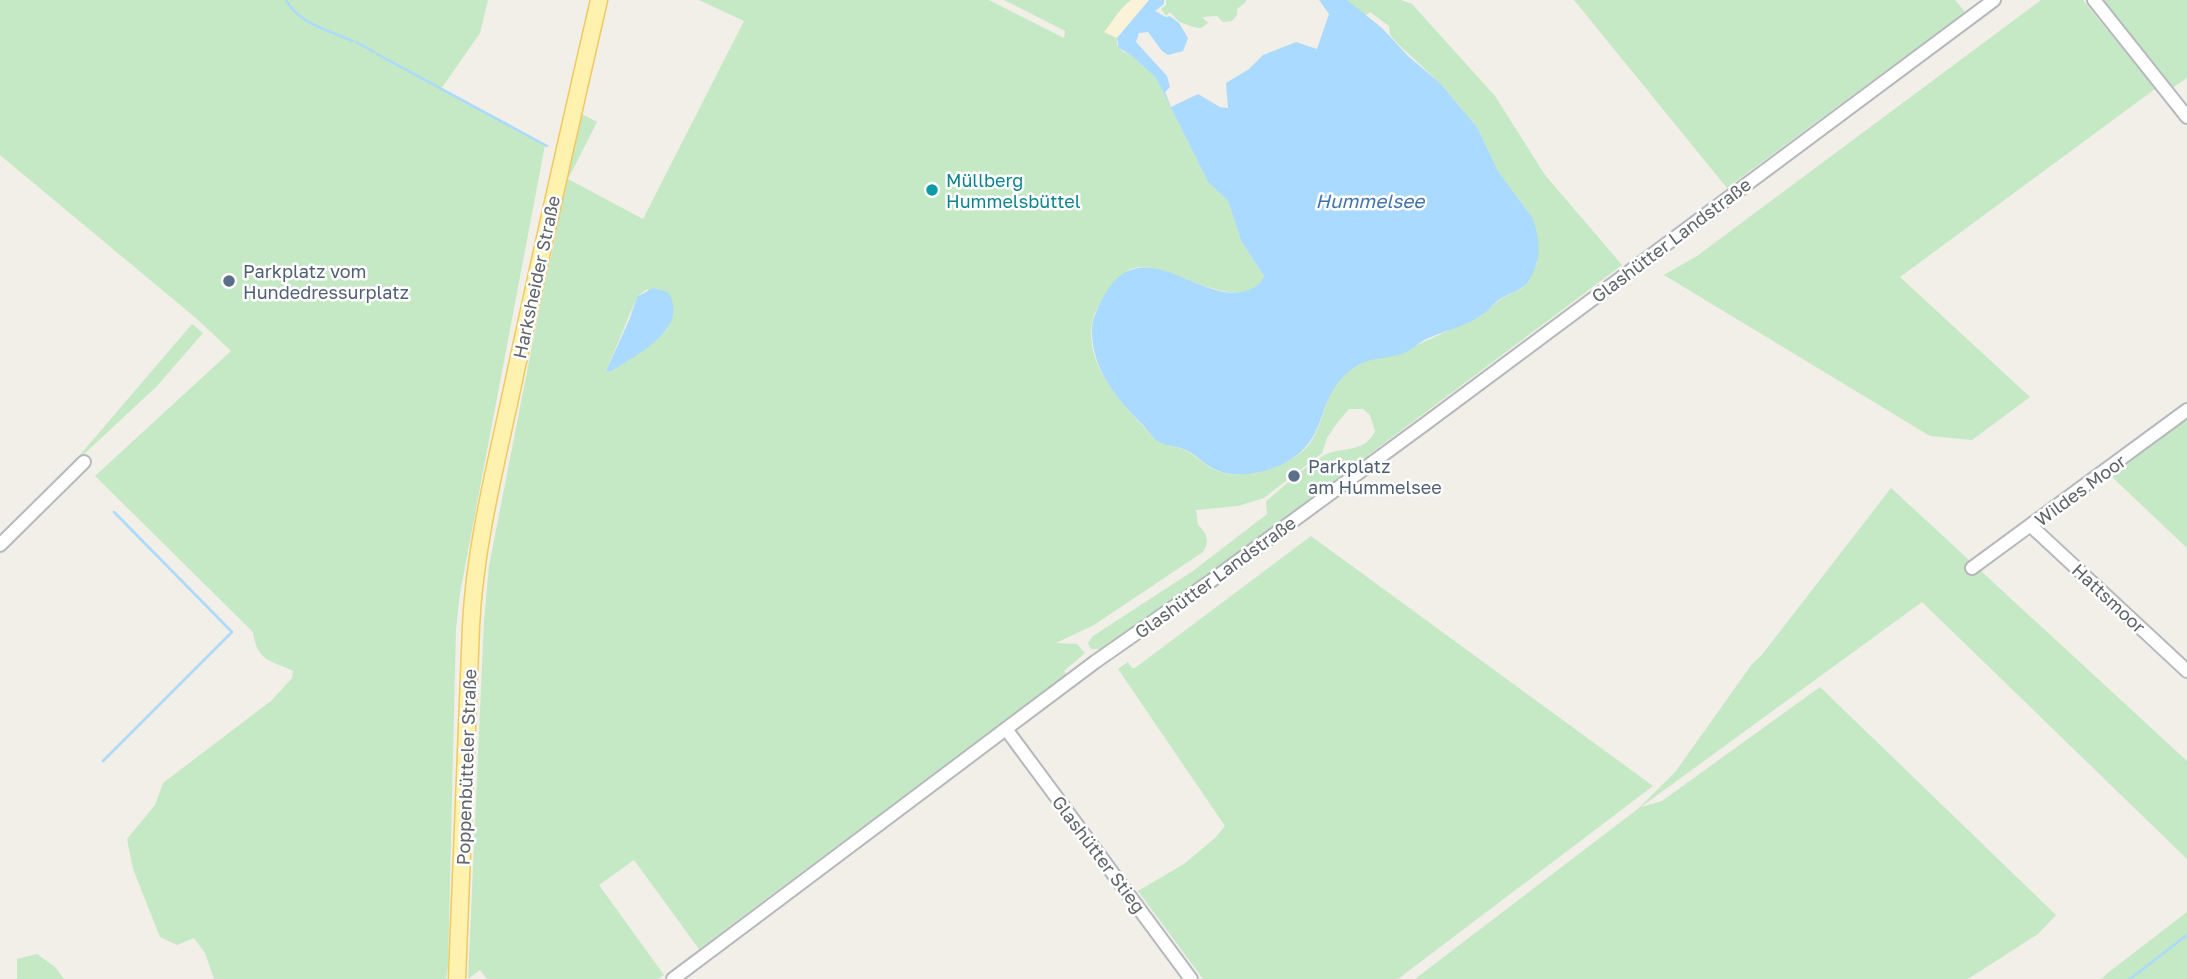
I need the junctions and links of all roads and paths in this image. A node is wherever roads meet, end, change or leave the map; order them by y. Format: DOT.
graph roads {
  1 [pos="599,0"];
  2 [pos="1994,0"];
  3 [pos="2094,0"];
  4 [pos="2187,117"];
  5 [pos="2187,411"];
  6 [pos="84,461"];
  7 [pos="2031,526"];
  8 [pos="0,545"];
  9 [pos="479,555"];
  10 [pos="1972,568"];
  11 [pos="2187,671"];
  12 [pos="1006,729"];
  13 [pos="457,979"];
  14 [pos="673,979"];
  15 [pos="1191,979"];
  1 -- 9 [label="main road, Harksheider Straße"];
  2 -- 12 [label="street, Glashütter Landstraße"];
  3 -- 4 [label="street"];
  5 -- 7 [label="street, Wildes Moor"];
  6 -- 8 [label="street"];
  7 -- 10 [label="street, Wildes Moor"];
  7 -- 11 [label="street, Hattsmoor"];
  9 -- 13 [label="main road, Poppenbütteler Straße"];
  12 -- 14 [label="street, Glashütter Landstraße"];
  12 -- 15 [label="street, Glashütter Stieg"];
}
